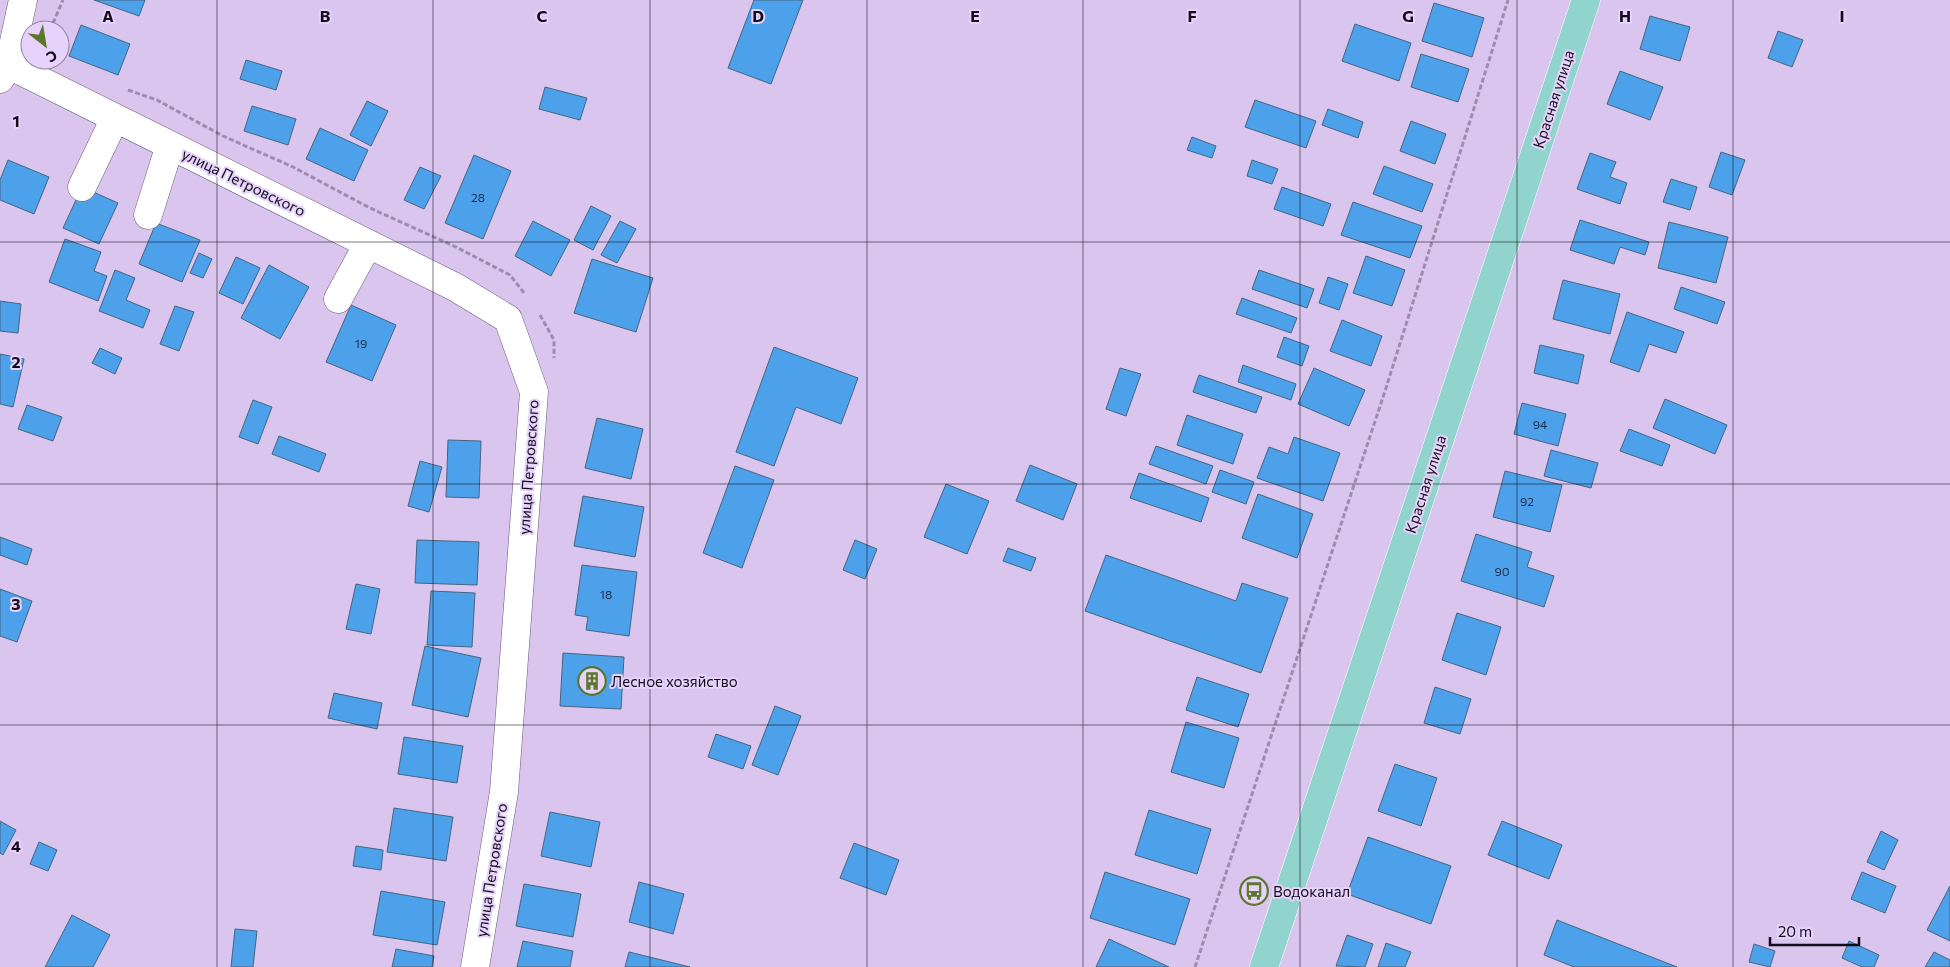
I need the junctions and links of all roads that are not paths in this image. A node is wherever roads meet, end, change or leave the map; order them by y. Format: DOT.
graph roads {
  1 [pos="23,0"];
  2 [pos="1586,0"];
  3 [pos="4,72"];
  4 [pos="115,118"];
  5 [pos="170,145"];
  6 [pos="82,187"];
  7 [pos="148,215"];
  8 [pos="368,244"];
  9 [pos="338,299"];
  10 [pos="475,967"];
  11 [pos="1264,967"];
  1 -- 3 [label="street, улица Петровского"];
  2 -- 11 [label="main road, Красная улица"];
  3 -- 4 [label="street, улица Петровского"];
  4 -- 5 [label="street, улица Петровского"];
  4 -- 6 [label="street"];
  5 -- 7 [label="street"];
  5 -- 8 [label="street, улица Петровского"];
  8 -- 9 [label="street"];
  8 -- 10 [label="street, улица Петровского"];
}
